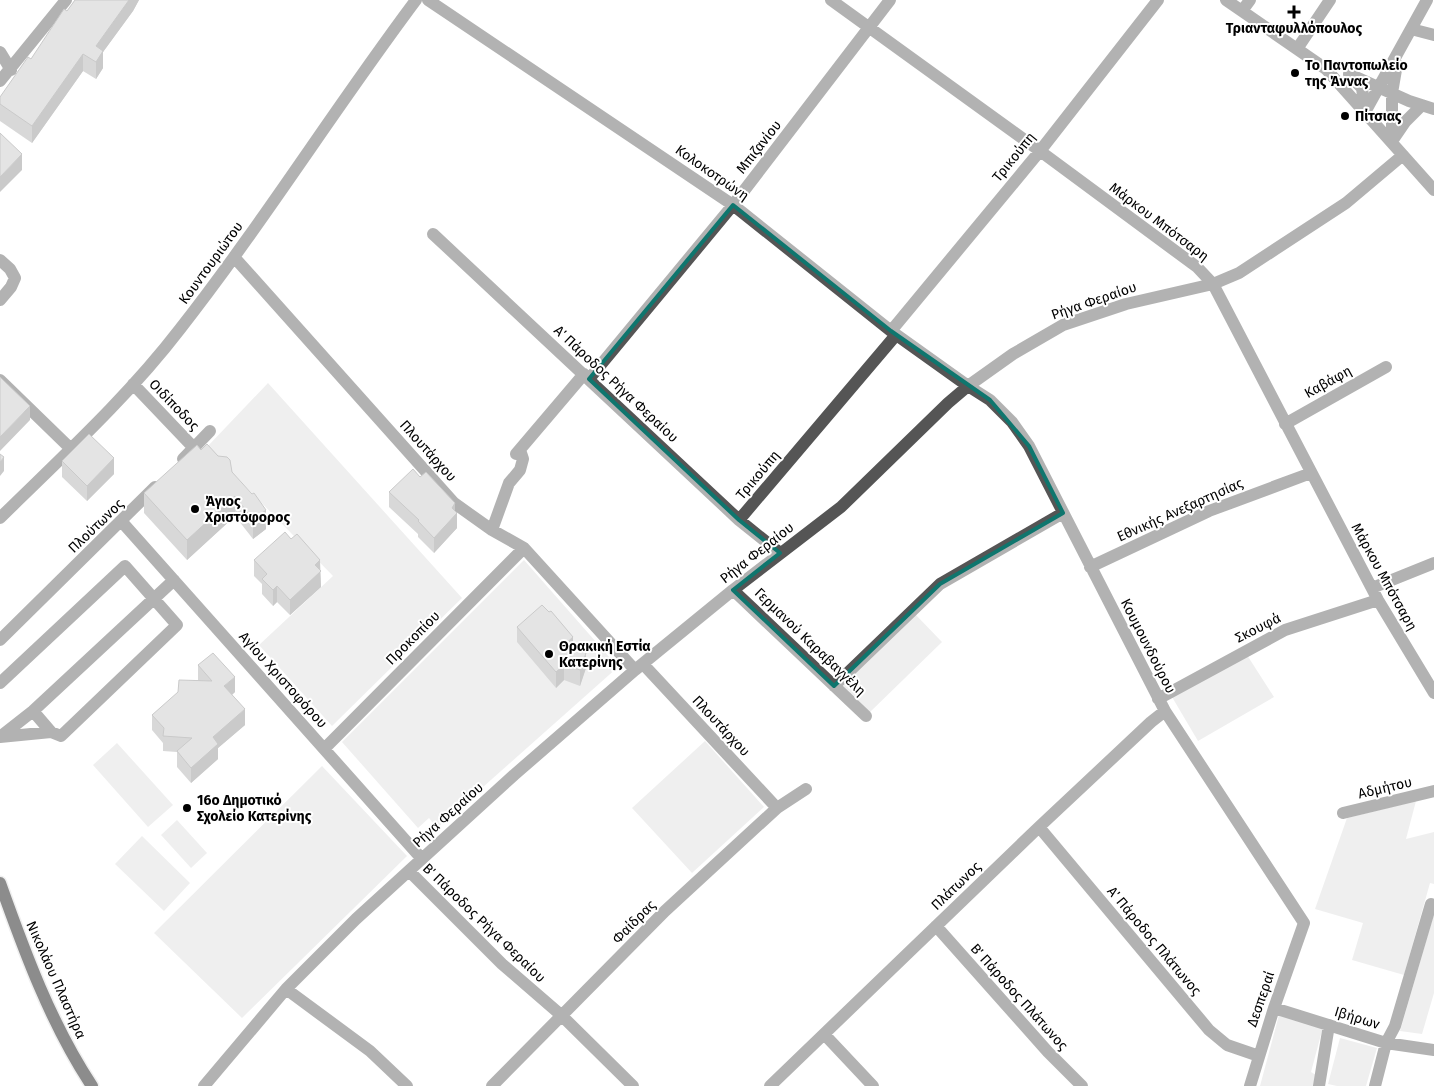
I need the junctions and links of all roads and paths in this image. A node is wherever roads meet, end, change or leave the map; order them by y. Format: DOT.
graph roads {
  1 [pos="66,0"];
  2 [pos="416,0"];
  3 [pos="428,0"];
  4 [pos="831,0"];
  5 [pos="890,0"];
  6 [pos="1158,0"];
  7 [pos="1226,0"];
  8 [pos="1250,0"];
  9 [pos="1330,0"];
  10 [pos="1427,0"];
  11 [pos="1242,11"];
  12 [pos="870,27"];
  13 [pos="1411,28"];
  14 [pos="1434,35"];
  15 [pos="1401,47"];
  16 [pos="1297,49"];
  17 [pos="0,52"];
  18 [pos="1326,69"];
  19 [pos="10,70"];
  20 [pos="1349,74"];
  21 [pos="0,82"];
  22 [pos="1380,88"];
  23 [pos="1392,93"];
  24 [pos="1428,107"];
  25 [pos="1365,112"];
  26 [pos="1392,142"];
  27 [pos="1040,150"];
  28 [pos="1402,155"];
  29 [pos="1434,190"];
  30 [pos="733,205"];
  31 [pos="433,234"];
  32 [pos="234,257"];
  33 [pos="0,260"];
  34 [pos="1212,284"];
  35 [pos="0,300"];
  36 [pos="893,333"];
  37 [pos="1386,367"];
  38 [pos="586,376"];
  39 [pos="0,380"];
  40 [pos="133,384"];
  41 [pos="968,386"];
  42 [pos="1285,424"];
  43 [pos="210,432"];
  44 [pos="70,448"];
  45 [pos="194,448"];
  46 [pos="174,468"];
  47 [pos="1311,473"];
  48 [pos="161,481"];
  49 [pos="1063,513"];
  50 [pos="0,518"];
  51 [pos="739,520"];
  52 [pos="122,522"];
  53 [pos="492,530"];
  54 [pos="524,548"];
  55 [pos="780,553"];
  56 [pos="1434,563"];
  57 [pos="1090,566"];
  58 [pos="174,580"];
  59 [pos="734,590"];
  60 [pos="1375,594"];
  61 [pos="154,599"];
  62 [pos="0,640"];
  63 [pos="639,667"];
  64 [pos="0,683"];
  65 [pos="834,686"];
  66 [pos="1434,693"];
  67 [pos="1158,699"];
  68 [pos="33,711"];
  69 [pos="1165,711"];
  70 [pos="866,716"];
  71 [pos="51,732"];
  72 [pos="0,737"];
  73 [pos="324,749"];
  74 [pos="806,789"];
  75 [pos="1434,791"];
  76 [pos="777,808"];
  77 [pos="1343,813"];
  78 [pos="1039,827"];
  79 [pos="422,859"];
  80 [pos="409,871"];
  81 [pos="0,883"];
  82 [pos="1430,904"];
  83 [pos="1304,923"];
  84 [pos="936,926"];
  85 [pos="286,989"];
  86 [pos="1274,1008"];
  87 [pos="562,1015"];
  88 [pos="1329,1025"];
  89 [pos="824,1034"];
  90 [pos="1386,1043"];
  91 [pos="1434,1050"];
  92 [pos="1259,1056"];
  93 [pos="92,1086"];
  94 [pos="204,1086"];
  95 [pos="407,1086"];
  96 [pos="492,1086"];
  97 [pos="633,1086"];
  98 [pos="770,1086"];
  99 [pos="873,1086"];
  100 [pos="1082,1086"];
  101 [pos="1250,1086"];
  102 [pos="1318,1086"];
  103 [pos="1375,1086"];
  1 -- 19 [label="street"];
  2 -- 32 [label="street, Κουντουριώτου"];
  3 -- 30 [label="street, Κολοκοτρώνη"];
  4 -- 12 [label="street, Μάρκου Μπότσαρη"];
  5 -- 12 [label="street, Μπιζανίου"];
  6 -- 27 [label="street, Τρικούπη"];
  7 -- 11 [label="street"];
  8 -- 11 [label="street"];
  9 -- 16 [label="street"];
  10 -- 13 [label="street"];
  11 -- 16 [label="street"];
  12 -- 27 [label="street, Μάρκου Μπότσαρη"];
  12 -- 30 [label="street, Μπιζανίου"];
  13 -- 14 [label="street"];
  13 -- 15 [label="street"];
  15 -- 22 [label="street"];
  15 -- 23 [label="street"];
  16 -- 18 [label="street"];
  17 -- 19 [label="street"];
  18 -- 20 [label="street"];
  18 -- 25 [label="street"];
  19 -- 21 [label="street"];
  20 -- 22 [label="street"];
  20 -- 25 [label="street"];
  22 -- 23 [label="street"];
  22 -- 25 [label="street"];
  23 -- 24 [label="street"];
  23 -- 26 [label="street"];
  24 -- 26 [label="street"];
  25 -- 26 [label="street"];
  26 -- 28 [label="street"];
  27 -- 34 [label="street, Μάρκου Μπότσαρη"];
  27 -- 36 [label="street, Τρικούπη"];
  28 -- 29 [label="street"];
  28 -- 34 [label="street, Ρήγα Φεραίου"];
  30 -- 36 [label="street, Κολοκοτρώνη"];
  30 -- 38 [label="street, Μπιζανίου"];
  31 -- 38 [label="street, Α΄ Πάροδος Ρήγα Φεραίου"];
  32 -- 40 [label="street, Κουντουριώτου"];
  32 -- 53 [label="street, Πλουτάρχου"];
  33 -- 35 [label="street"];
  34 -- 41 [label="street, Ρήγα Φεραίου"];
  34 -- 42 [label="street, Μάρκου Μπότσαρη"];
  36 -- 41 [label="street, Κολοκοτρώνη"];
  36 -- 51 [label="street, Τρικούπη"];
  37 -- 42 [label="street, Καβάφη"];
  38 -- 51 [label="street, Α΄ Πάροδος Ρήγα Φεραίου"];
  38 -- 53 [label="street, Μπιζανίου"];
  39 -- 44 [label="street"];
  40 -- 44 [label="street, Κουντουριώτου"];
  40 -- 45 [label="street, Οιδίποδος"];
  41 -- 49 [label="street, Κουμουνδούρου"];
  41 -- 55 [label="street, Ρήγα Φεραίου"];
  42 -- 47 [label="street, Μάρκου Μπότσαρη"];
  43 -- 45 [label="street"];
  44 -- 50 [label="street, Κουντουριώτου"];
  45 -- 46 [label="street"];
  47 -- 57 [label="street, Εθνικής Ανεξαρτησίας"];
  47 -- 60 [label="street, Μάρκου Μπότσαρη"];
  48 -- 52 [label="street, Πλούτωνος"];
  49 -- 57 [label="street, Κουμουνδούρου"];
  49 -- 65 [label="street"];
  51 -- 55 [label="street, Α΄ Πάροδος Ρήγα Φεραίου"];
  52 -- 58 [label="street, Αγίου Χριστοφόρου"];
  52 -- 62 [label="street, Πλούτωνος"];
  53 -- 54 [label="street, Πλουτάρχου"];
  54 -- 63 [label="street, Πλουτάρχου"];
  54 -- 73 [label="street, Προκοπίου"];
  55 -- 59 [label="street, Ρήγα Φεραίου"];
  56 -- 60 [label="street, Σκουφά"];
  57 -- 67 [label="street, Κουμουνδούρου"];
  58 -- 61 [label="street"];
  58 -- 73 [label="street, Αγίου Χριστοφόρου"];
  59 -- 63 [label="street, Ρήγα Φεραίου"];
  59 -- 65 [label="street, Γερμανού Καραβαγγέλη"];
  60 -- 66 [label="street, Μάρκου Μπότσαρη"];
  60 -- 67 [label="street, Σκουφά"];
  61 -- 64 [label="street"];
  61 -- 68 [label="street"];
  61 -- 71 [label="street"];
  63 -- 76 [label="street, Πλουτάρχου"];
  63 -- 79 [label="street, Ρήγα Φεραίου"];
  65 -- 70 [label="street, Γερμανού Καραβαγγέλη"];
  67 -- 69 [label="street, Κουμουνδούρου"];
  68 -- 71 [label="street"];
  68 -- 72 [label="street"];
  69 -- 78 [label="street, Πλάτωνος"];
  69 -- 83 [label="street, Κουμουνδούρου"];
  71 -- 72 [label="street"];
  73 -- 79 [label="street, Αγίου Χριστοφόρου"];
  74 -- 76 [label="street, Φαίδρας"];
  75 -- 77 [label="street, Αδμήτου"];
  76 -- 87 [label="street, Φαίδρας"];
  78 -- 84 [label="street, Πλάτωνος"];
  78 -- 92 [label="street, Α΄ Πάροδος Πλάτωνος"];
  79 -- 80 [label="street, Ρήγα Φεραίου"];
  80 -- 85 [label="street, Ρήγα Φεραίου"];
  80 -- 87 [label="street, Β΄ Πάροδος Ρήγα Φεραίου"];
  81 -- 93 [label="main road, Νικολάου Πλαστήρα"];
  82 -- 90 [label="street"];
  83 -- 86 [label="street, Δεσπεραί"];
  84 -- 89 [label="street, Πλάτωνος"];
  84 -- 100 [label="street, Β΄ Πάροδος Πλάτωνος"];
  85 -- 94 [label="street, Ρήγα Φεραίου"];
  85 -- 95 [label="street"];
  86 -- 88 [label="street, Ιβήρων"];
  86 -- 92 [label="street, Δεσπεραί"];
  87 -- 96 [label="street, Φαίδρας"];
  87 -- 97 [label="street, Β΄ Πάροδος Ρήγα Φεραίου"];
  88 -- 90 [label="street, Ιβήρων"];
  88 -- 102 [label="street"];
  89 -- 98 [label="street, Πλάτωνος"];
  89 -- 99 [label="street"];
  90 -- 91 [label="street, Ιβήρων"];
  90 -- 103 [label="street"];
  92 -- 101 [label="street, Δεσπεραί"];
}
